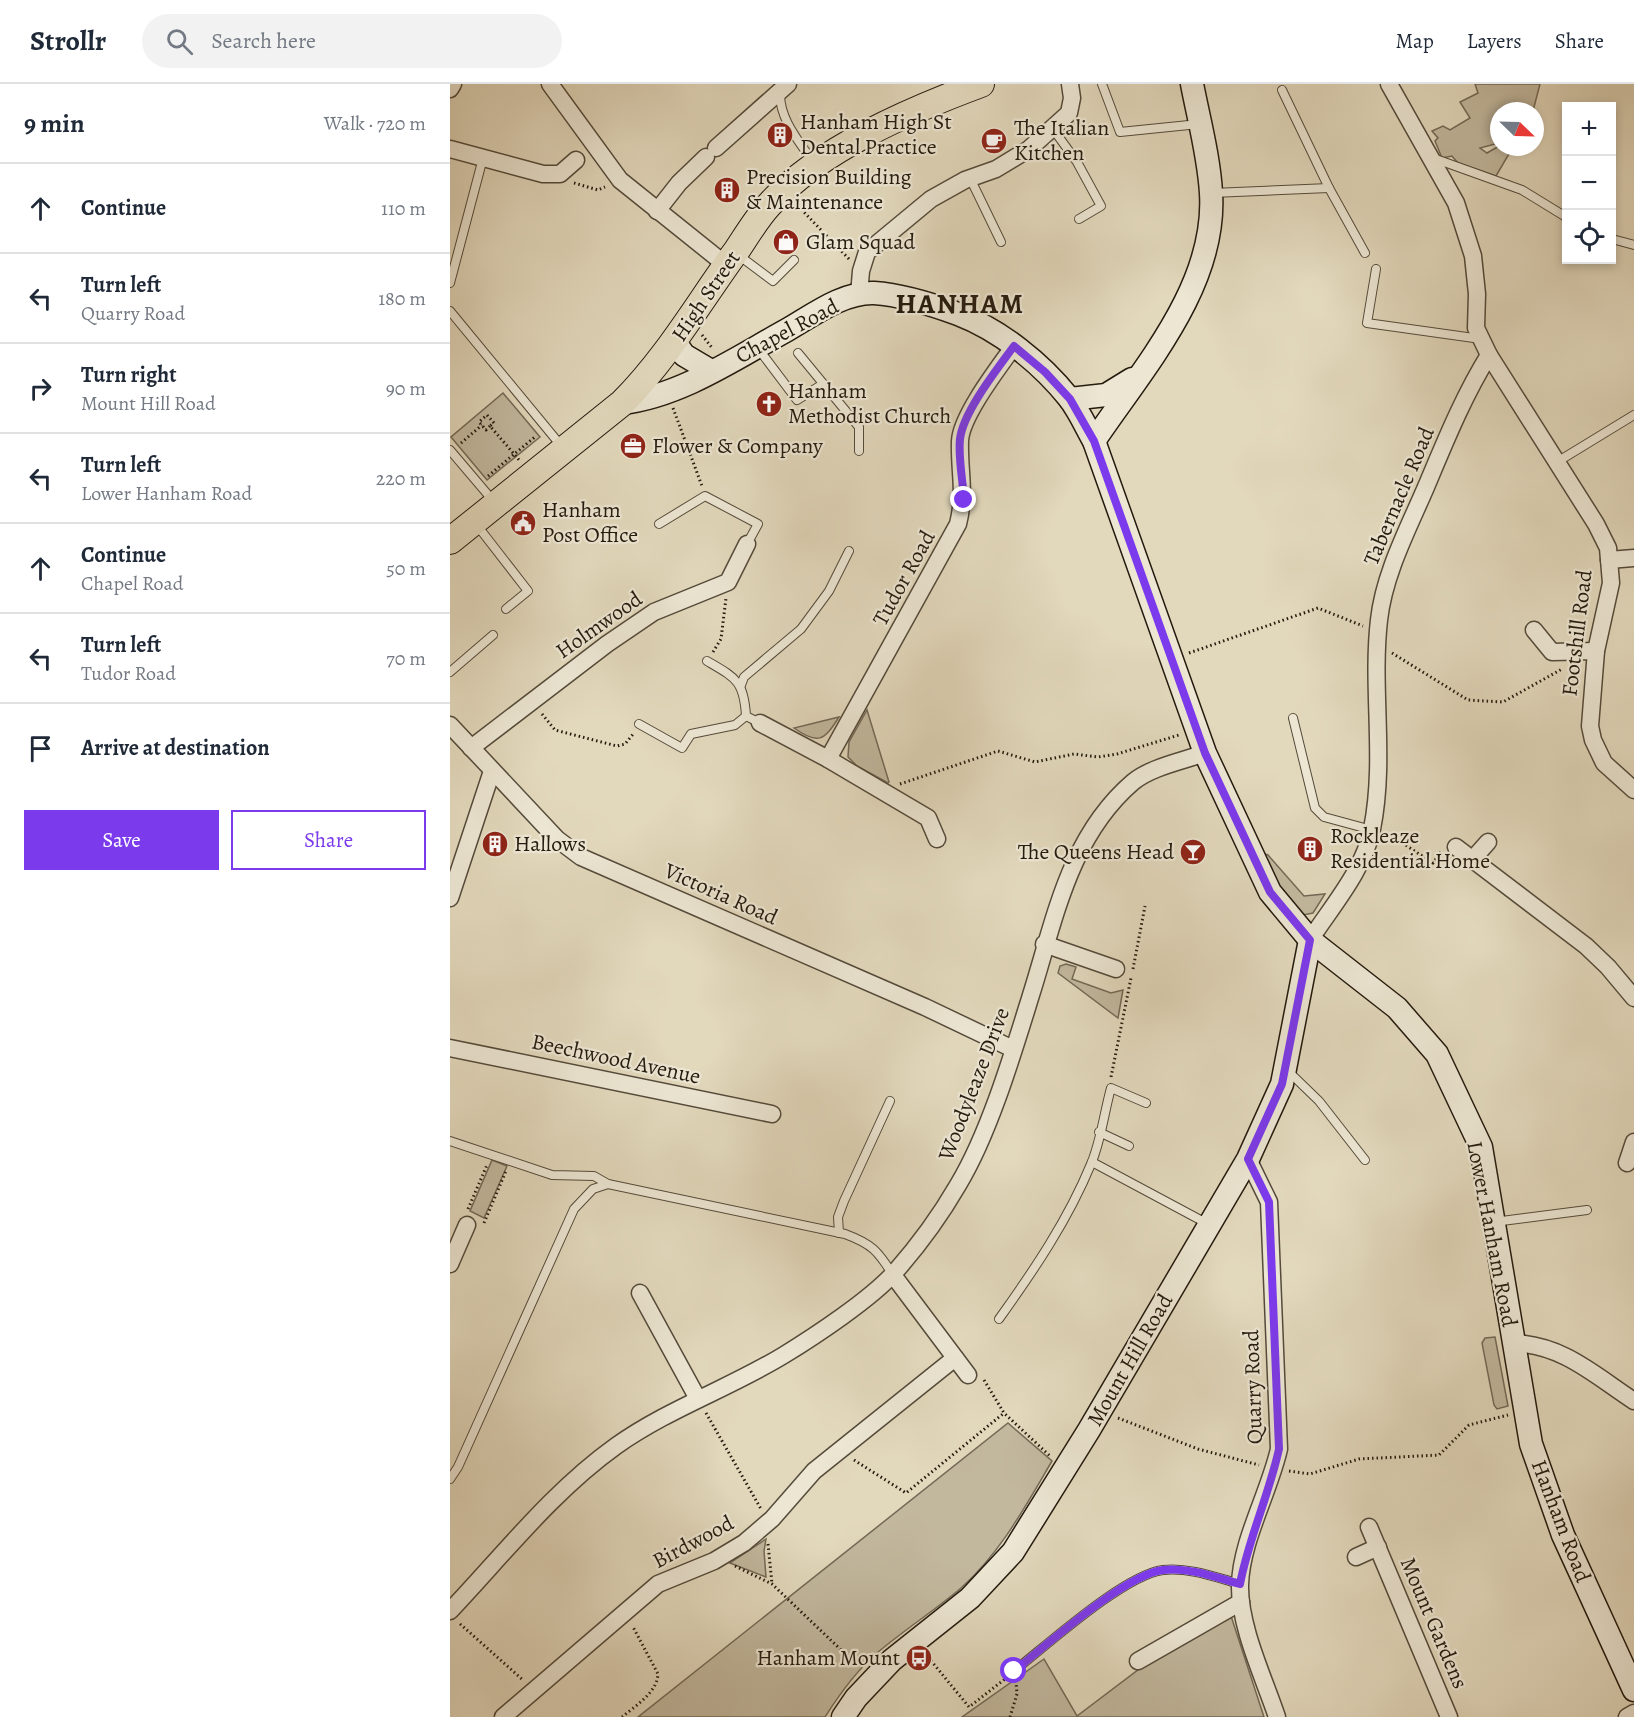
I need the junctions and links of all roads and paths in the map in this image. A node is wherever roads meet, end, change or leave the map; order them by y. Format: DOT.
graph roads {
  1 [pos="453,84"];
  2 [pos="550,84"];
  3 [pos="981,84"];
  4 [pos="1070,84"];
  5 [pos="1102,84"];
  6 [pos="1192,84"];
  7 [pos="1389,84"];
  8 [pos="450,89"];
  9 [pos="784,89"];
  10 [pos="1282,90"];
  11 [pos="1199,124"];
  12 [pos="1053,129"];
  13 [pos="450,149"];
  14 [pos="1431,157"];
  15 [pos="483,158"];
  16 [pos="576,160"];
  17 [pos="815,164"];
  18 [pos="560,174"];
  19 [pos="970,178"];
  20 [pos="620,180"];
  21 [pos="1329,188"];
  22 [pos="783,190"];
  23 [pos="1212,193"];
  24 [pos="657,211"];
  25 [pos="1562,215"];
  26 [pos="1079,219"];
  27 [pos="1616,240"];
  28 [pos="1001,242"];
  29 [pos="1634,245"];
  30 [pos="1365,253"];
  31 [pos="730,258"];
  32 [pos="794,260"];
  33 [pos="1376,270"];
  34 [pos="861,271"];
  35 [pos="450,283"];
  36 [pos="859,295"];
  37 [pos="450,311"];
  38 [pos="690,320"];
  39 [pos="1481,339"];
  40 [pos="675,342"];
  41 [pos="757,346"];
  42 [pos="1014,346"];
  43 [pos="798,353"];
  44 [pos="1489,356"];
  45 [pos="658,364"];
  46 [pos="718,368"];
  47 [pos="1138,376"];
  48 [pos="823,384"];
  49 [pos="668,392"];
  50 [pos="1070,399"];
  51 [pos="622,403"];
  52 [pos="1634,415"];
  53 [pos="482,425"];
  54 [pos="490,426"];
  55 [pos="536,436"];
  56 [pos="1094,441"];
  57 [pos="461,444"];
  58 [pos="563,448"];
  59 [pos="450,450"];
  60 [pos="859,451"];
  61 [pos="514,455"];
  62 [pos="1557,462"];
  63 [pos="530,474"];
  64 [pos="488,476"];
  65 [pos="705,496"];
  66 [pos="495,503"];
  67 [pos="473,522"];
  68 [pos="659,524"];
  69 [pos="450,541"];
  70 [pos="747,544"];
  71 [pos="849,551"];
  72 [pos="1634,558"];
  73 [pos="1609,560"];
  74 [pos="728,582"];
  75 [pos="506,609"];
  76 [pos="1534,630"];
  77 [pos="493,635"];
  78 [pos="1378,638"];
  79 [pos="721,639"];
  80 [pos="1595,658"];
  81 [pos="1171,659"];
  82 [pos="707,661"];
  83 [pos="450,672"];
  84 [pos="741,684"];
  85 [pos="532,702"];
  86 [pos="1293,718"];
  87 [pos="753,719"];
  88 [pos="639,724"];
  89 [pos="450,725"];
  90 [pos="1196,729"];
  91 [pos="471,747"];
  92 [pos="1205,753"];
  93 [pos="828,759"];
  94 [pos="492,771"];
  95 [pos="881,790"];
  96 [pos="1634,790"];
  97 [pos="1372,827"];
  98 [pos="937,840"];
  99 [pos="1488,842"];
  100 [pos="1456,847"];
  101 [pos="1472,860"];
  102 [pos="450,898"];
  103 [pos="1145,906"];
  104 [pos="1310,940"];
  105 [pos="1044,944"];
  106 [pos="1116,969"];
  107 [pos="1634,998"];
  108 [pos="450,1048"];
  109 [pos="1013,1048"];
  110 [pos="1285,1068"];
  111 [pos="1111,1088"];
  112 [pos="890,1101"];
  113 [pos="1146,1103"];
  114 [pos="772,1114"];
  115 [pos="1099,1132"];
  116 [pos="450,1141"];
  117 [pos="1634,1142"];
  118 [pos="1129,1146"];
  119 [pos="492,1155"];
  120 [pos="1248,1159"];
  121 [pos="1365,1160"];
  122 [pos="511,1162"];
  123 [pos="1092,1162"];
  124 [pos="1627,1163"];
  125 [pos="608,1184"];
  126 [pos="1587,1210"];
  127 [pos="1493,1222"];
  128 [pos="1209,1225"];
  129 [pos="467,1226"];
  130 [pos="839,1233"];
  131 [pos="450,1264"];
  132 [pos="893,1275"];
  133 [pos="640,1293"];
  134 [pos="999,1319"];
  135 [pos="1513,1343"];
  136 [pos="961,1366"];
  137 [pos="698,1399"];
  138 [pos="1634,1401"];
  139 [pos="1099,1410"];
  140 [pos="1525,1411"];
  141 [pos="1004,1413"];
  142 [pos="838,1450"];
  143 [pos="1065,1469"];
  144 [pos="1274,1469"];
  145 [pos="450,1479"];
  146 [pos="770,1520"];
  147 [pos="1369,1527"];
  148 [pos="1378,1547"];
  149 [pos="1356,1557"];
  150 [pos="714,1561"];
  151 [pos="772,1584"];
  152 [pos="1240,1584"];
  153 [pos="1241,1602"];
  154 [pos="625,1612"];
  155 [pos="454,1617"];
  156 [pos="915,1641"];
  157 [pos="1138,1661"];
  158 [pos="1014,1671"];
  159 [pos="873,1680"];
  160 [pos="1633,1686"];
  161 [pos="534,1690"];
  162 [pos="1634,1713"];
  163 [pos="503,1717"];
  164 [pos="622,1717"];
  165 [pos="843,1717"];
  166 [pos="1010,1717"];
  167 [pos="1277,1717"];
  168 [pos="1449,1717"];
  169 [pos="1627,1717"];
  1 -- 8 [label="street"];
  2 -- 20 [label="street"];
  3 -- 17 [label="main road, High Street"];
  4 -- 12 [label="street"];
  5 -- 11 [label="lane"];
  6 -- 11 [label="main road"];
  7 -- 14 [label="street"];
  9 -- 17 [label="lane"];
  9 -- 24 [label="street"];
  10 -- 21 [label="lane"];
  11 -- 23 [label="main road"];
  12 -- 19 [label="street"];
  12 -- 26 [label="lane"];
  13 -- 15 [label="street"];
  14 -- 25 [label="lane"];
  14 -- 39 [label="street"];
  15 -- 18 [label="street"];
  15 -- 35 [label="lane"];
  16 -- 18 [label="street"];
  17 -- 22 [label="main road, High Street"];
  18 -- 20 [label="path"];
  19 -- 28 [label="lane"];
  19 -- 34 [label="street"];
  20 -- 24 [label="street"];
  21 -- 23 [label="lane"];
  21 -- 30 [label="lane"];
  22 -- 31 [label="main road, High Street"];
  22 -- 34 [label="path"];
  23 -- 47 [label="main road"];
  24 -- 31 [label="street"];
  27 -- 29 [label="lane"];
  31 -- 32 [label="lane"];
  31 -- 38 [label="main road, High Street"];
  33 -- 39 [label="lane"];
  34 -- 36 [label="street"];
  36 -- 41 [label="main road, Chapel Road"];
  36 -- 42 [label="main road, Chapel Road"];
  37 -- 58 [label="lane"];
  38 -- 40 [label="main road, High Street"];
  38 -- 46 [label="path"];
  39 -- 44 [label="street"];
  40 -- 45 [label="main road, High Street"];
  40 -- 46 [label="main road, Chapel Road"];
  41 -- 46 [label="main road, Chapel Road"];
  41 -- 48 [label="lane"];
  42 -- 50 [label="main road, Chapel Road"];
  42 -- 93 [label="street, Tudor Road"];
  43 -- 48 [label="lane"];
  44 -- 62 [label="street, Footshill Road"];
  44 -- 78 [label="street, Tabernacle Road"];
  45 -- 46 [label="main road, Chapel Road"];
  45 -- 51 [label="main road, High Street"];
  46 -- 49 [label="main road, Chapel Road"];
  47 -- 50 [label="main road"];
  47 -- 56 [label="main road"];
  48 -- 60 [label="lane"];
  49 -- 51 [label="main road, Chapel Road"];
  49 -- 65 [label="path"];
  50 -- 56 [label="main road, Chapel Road"];
  51 -- 58 [label="main road, High Street"];
  52 -- 62 [label="lane"];
  53 -- 54 [label="path"];
  53 -- 54 [label="path"];
  53 -- 57 [label="path"];
  54 -- 61 [label="path"];
  55 -- 61 [label="path"];
  56 -- 81 [label="main road, Lower Hanham Road"];
  58 -- 63 [label="main road, High Street"];
  59 -- 66 [label="lane"];
  61 -- 63 [label="path"];
  61 -- 64 [label="path"];
  62 -- 73 [label="street, Footshill Road"];
  63 -- 66 [label="main road, High Street"];
  65 -- 68 [label="lane"];
  65 -- 70 [label="lane"];
  66 -- 67 [label="main road, High Street"];
  67 -- 69 [label="main road, High Street"];
  67 -- 75 [label="lane"];
  70 -- 74 [label="street"];
  71 -- 84 [label="lane"];
  72 -- 73 [label="street"];
  73 -- 80 [label="street, Footshill Road"];
  74 -- 79 [label="path"];
  74 -- 85 [label="street, Holmwood"];
  76 -- 80 [label="street"];
  77 -- 83 [label="lane"];
  78 -- 80 [label="path"];
  78 -- 81 [label="path"];
  78 -- 97 [label="street, Tabernacle Road"];
  80 -- 96 [label="street, Footshill Road"];
  81 -- 90 [label="main road, Lower Hanham Road"];
  82 -- 84 [label="lane"];
  84 -- 87 [label="lane"];
  85 -- 88 [label="path"];
  85 -- 91 [label="street, Holmwood"];
  86 -- 97 [label="lane"];
  87 -- 88 [label="lane"];
  87 -- 93 [label="street"];
  89 -- 91 [label="street, Victoria Road"];
  90 -- 92 [label="main road, Lower Hanham Road"];
  90 -- 95 [label="path"];
  91 -- 94 [label="street, Victoria Road"];
  92 -- 104 [label="main road, Lower Hanham Road"];
  92 -- 105 [label="street, Woodyleaze Drive"];
  93 -- 95 [label="street"];
  94 -- 102 [label="street"];
  94 -- 109 [label="street, Victoria Road"];
  95 -- 98 [label="street"];
  97 -- 100 [label="path"];
  97 -- 104 [label="street, Tabernacle Road"];
  99 -- 101 [label="street"];
  100 -- 101 [label="street"];
  101 -- 107 [label="street"];
  103 -- 111 [label="path"];
  104 -- 110 [label="main road, Mount Hill Road"];
  104 -- 127 [label="main road, Lower Hanham Road"];
  105 -- 106 [label="street"];
  105 -- 109 [label="street, Woodyleaze Drive"];
  108 -- 114 [label="street, Beechwood Avenue"];
  109 -- 132 [label="street, Woodyleaze Drive"];
  110 -- 120 [label="main road, Mount Hill Road"];
  110 -- 121 [label="lane"];
  111 -- 113 [label="lane"];
  111 -- 115 [label="lane"];
  112 -- 130 [label="lane"];
  115 -- 118 [label="lane"];
  115 -- 123 [label="lane"];
  116 -- 119 [label="lane"];
  117 -- 124 [label="street"];
  119 -- 122 [label="lane"];
  119 -- 129 [label="path"];
  120 -- 128 [label="main road, Mount Hill Road"];
  120 -- 144 [label="street, Quarry Road"];
  122 -- 125 [label="lane"];
  122 -- 129 [label="path"];
  123 -- 128 [label="lane"];
  123 -- 134 [label="lane"];
  125 -- 130 [label="lane"];
  125 -- 145 [label="lane"];
  126 -- 127 [label="lane"];
  127 -- 135 [label="main road, Lower Hanham Road"];
  128 -- 139 [label="main road, Mount Hill Road"];
  129 -- 131 [label="street"];
  130 -- 132 [label="lane"];
  132 -- 136 [label="street"];
  132 -- 137 [label="street, Woodyleaze Drive"];
  133 -- 137 [label="street"];
  135 -- 138 [label="street"];
  135 -- 140 [label="main road, Hanham Road"];
  136 -- 141 [label="path"];
  136 -- 142 [label="street, Birdwood"];
  137 -- 146 [label="path"];
  137 -- 155 [label="street, Woodyleaze Drive"];
  139 -- 143 [label="main road, Mount Hill Road"];
  139 -- 144 [label="path"];
  140 -- 144 [label="path"];
  140 -- 160 [label="main road, Hanham Road"];
  141 -- 142 [label="path"];
  141 -- 143 [label="path"];
  142 -- 146 [label="street, Birdwood"];
  143 -- 156 [label="main road, Mount Hill Road"];
  144 -- 152 [label="street, Quarry Road"];
  146 -- 150 [label="street, Birdwood"];
  146 -- 151 [label="path"];
  147 -- 148 [label="street, Mount Gardens"];
  148 -- 149 [label="street, Mount Gardens"];
  148 -- 168 [label="street, Mount Gardens"];
  150 -- 151 [label="path"];
  150 -- 154 [label="street, Birdwood"];
  151 -- 159 [label="path"];
  152 -- 153 [label="street, Quarry Road"];
  152 -- 158 [label="lane"];
  153 -- 157 [label="street"];
  153 -- 167 [label="street, Quarry Road"];
  154 -- 161 [label="street, Birdwood"];
  154 -- 164 [label="path"];
  155 -- 161 [label="path"];
  156 -- 158 [label="path"];
  156 -- 159 [label="main road, Mount Hill Road"];
  158 -- 166 [label="path"];
  159 -- 165 [label="main road, Mount Hill Road"];
  161 -- 163 [label="street, Birdwood"];
  162 -- 169 [label="street"];
}
